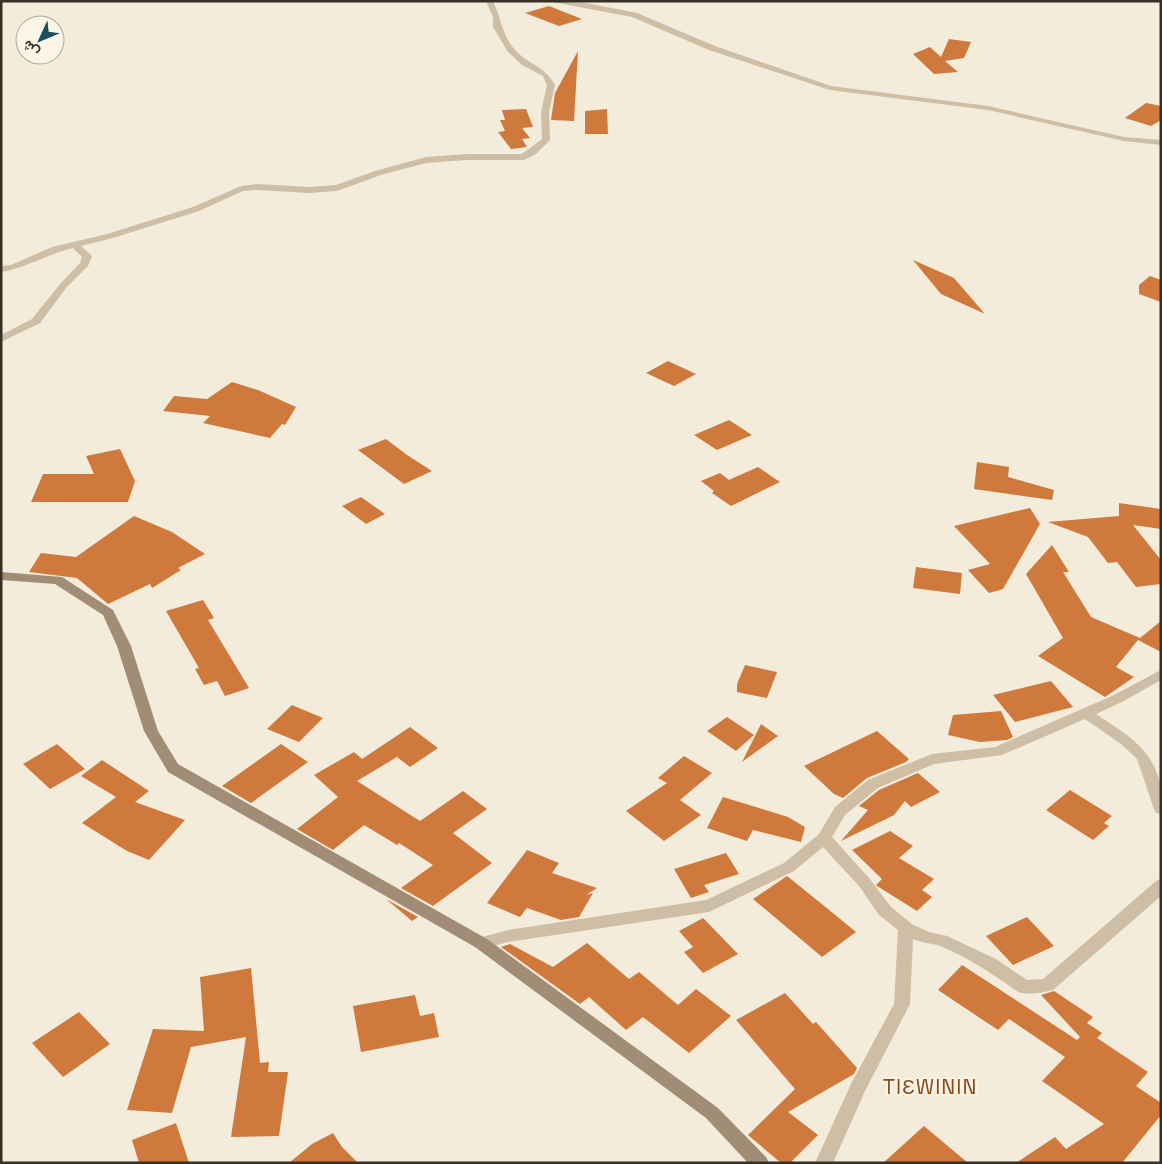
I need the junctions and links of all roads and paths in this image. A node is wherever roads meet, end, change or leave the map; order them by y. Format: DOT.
graph roads {
  1 [pos="489,1"];
  2 [pos="550,1"];
  3 [pos="1161,143"];
  4 [pos="74,244"];
  5 [pos="1,269"];
  6 [pos="1,339"];
  7 [pos="1,576"];
  8 [pos="1161,674"];
  9 [pos="1086,713"];
  10 [pos="1161,809"];
  11 [pos="824,838"];
  12 [pos="1161,885"];
  13 [pos="906,928"];
  14 [pos="481,943"];
  15 [pos="760,1163"];
  16 [pos="824,1163"];
  1 -- 4 [label="street"];
  2 -- 3 [label="street"];
  4 -- 5 [label="street"];
  4 -- 6 [label="street"];
  7 -- 14 [label="street"];
  8 -- 9 [label="street"];
  9 -- 10 [label="street"];
  9 -- 11 [label="street"];
  11 -- 13 [label="street"];
  11 -- 14 [label="street"];
  12 -- 13 [label="street"];
  13 -- 16 [label="street"];
  14 -- 15 [label="street"];
}
